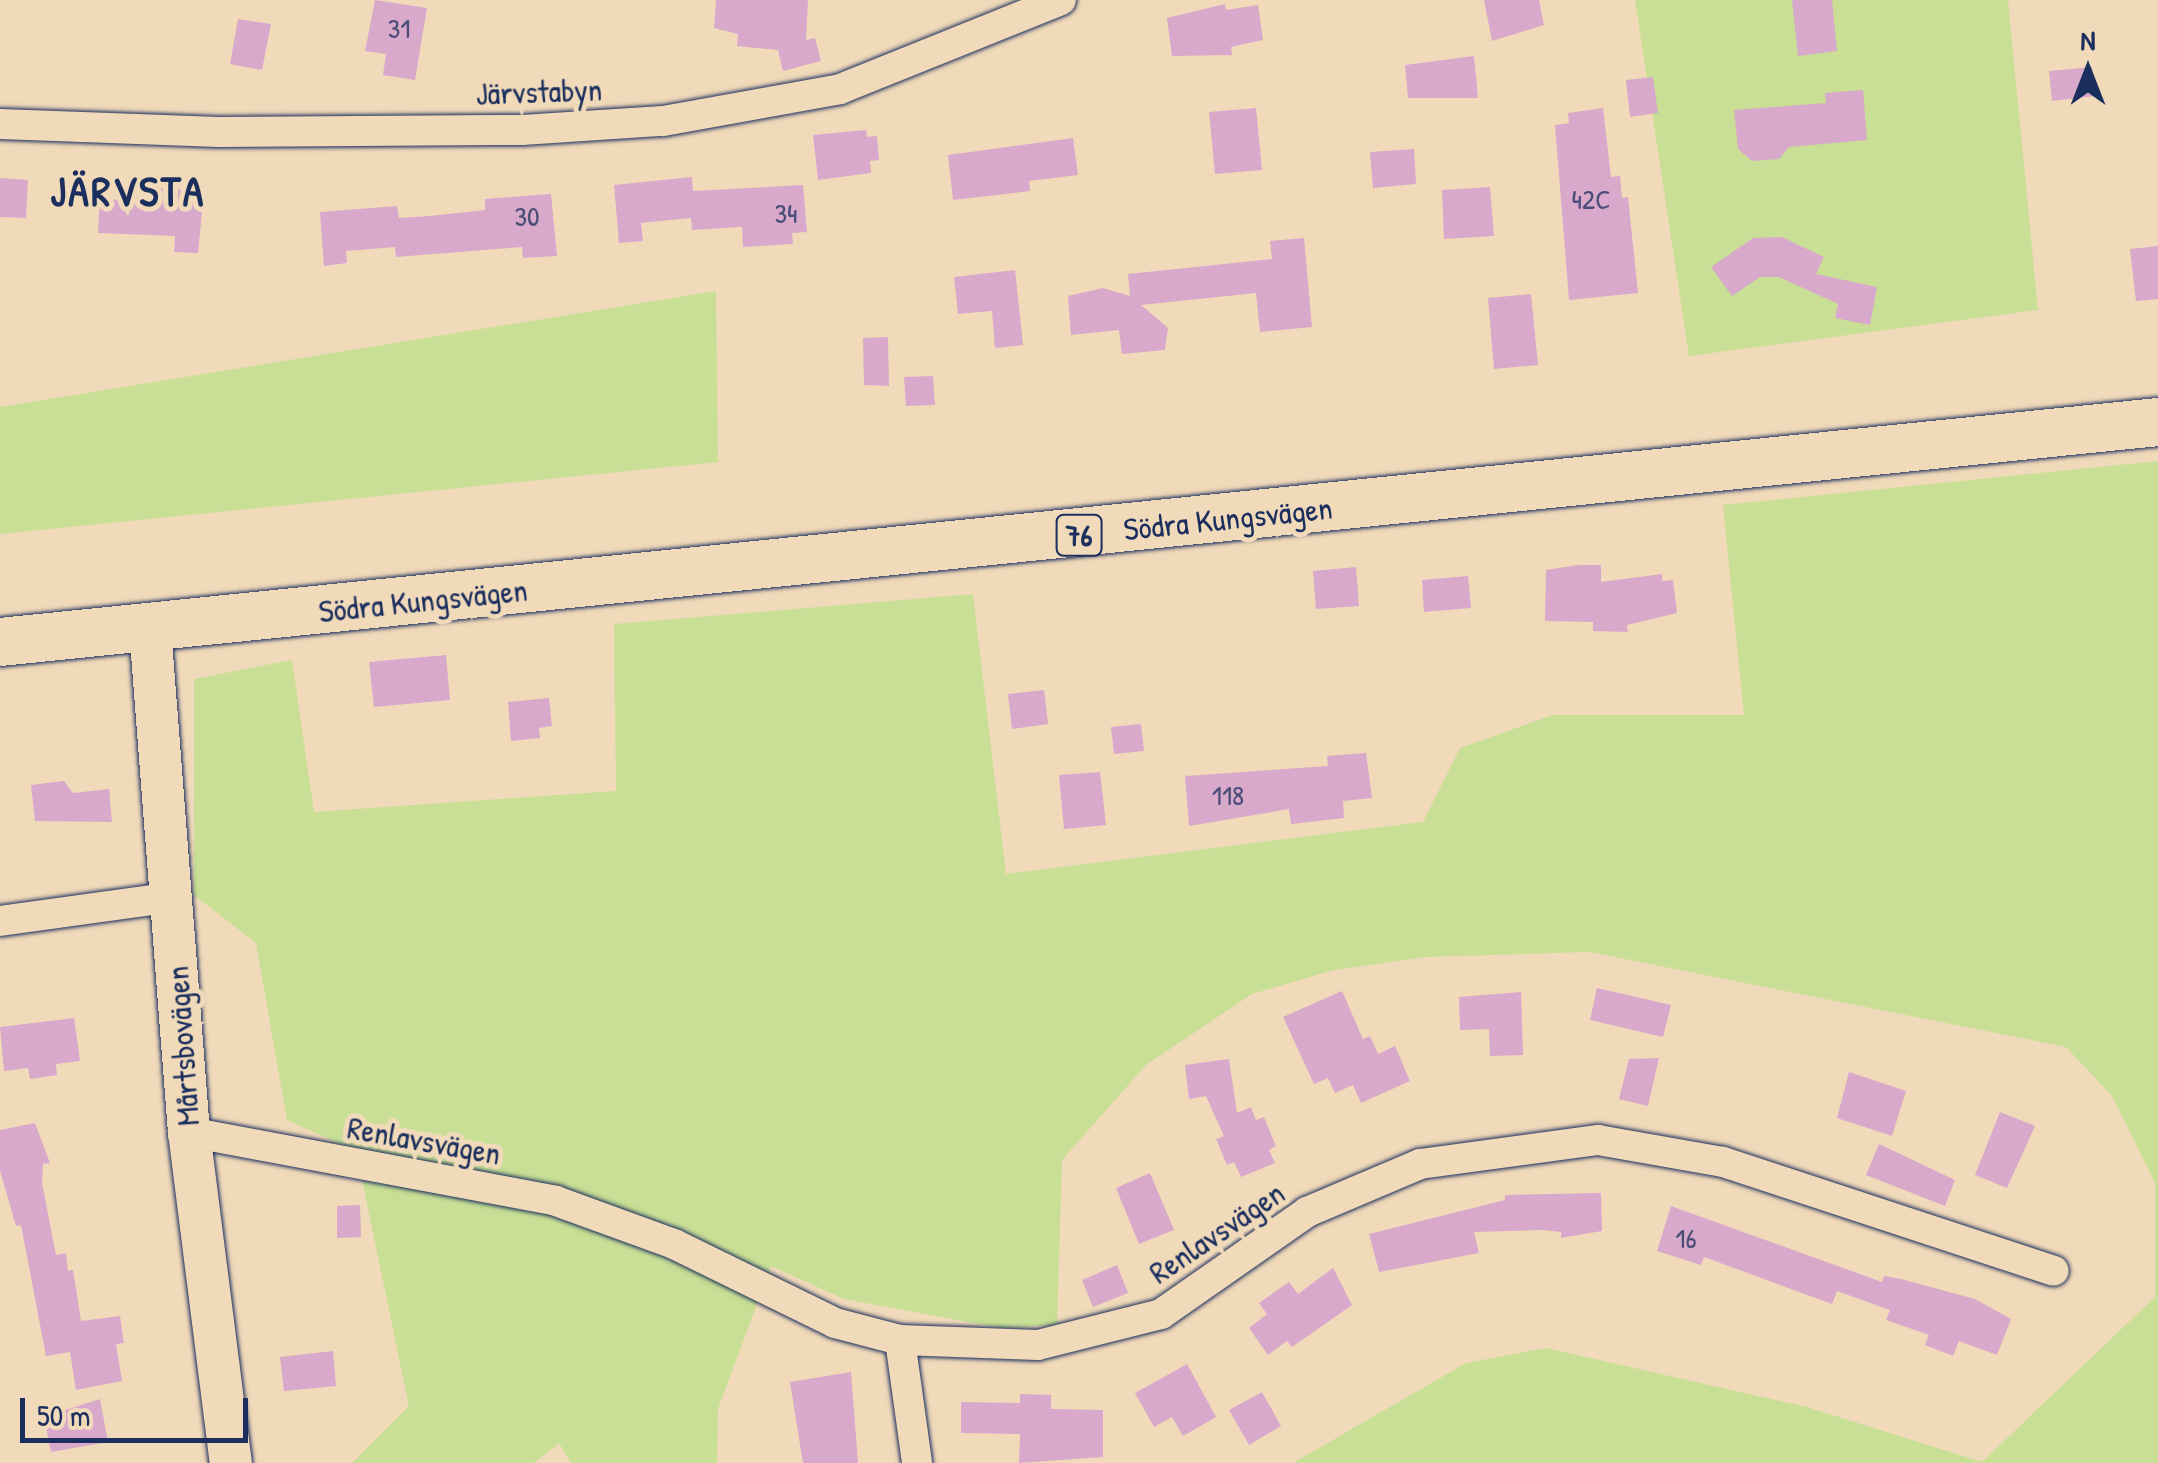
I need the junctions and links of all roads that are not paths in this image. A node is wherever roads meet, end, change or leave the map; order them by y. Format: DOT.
graph roads {
  1 [pos="1062,0"];
  2 [pos="0,124"];
  3 [pos="2158,422"];
  4 [pos="150,628"];
  5 [pos="0,642"];
  6 [pos="172,897"];
  7 [pos="0,922"];
  8 [pos="189,1132"];
  9 [pos="2054,1270"];
  10 [pos="900,1340"];
  11 [pos="232,1463"];
  12 [pos="917,1463"];
  1 -- 2 [label="street, Järvstabyn"];
  3 -- 4 [label="main road, Södra Kungsvägen / 76"];
  4 -- 5 [label="main road, Södra Kungsvägen / 76"];
  4 -- 6 [label="street, Mårtsbovägen"];
  6 -- 7 [label="street"];
  6 -- 8 [label="street, Mårtsbovägen"];
  8 -- 10 [label="street, Renlavsvägen"];
  8 -- 11 [label="street, Mårtsbovägen"];
  9 -- 10 [label="street, Renlavsvägen"];
  10 -- 12 [label="street"];
}
